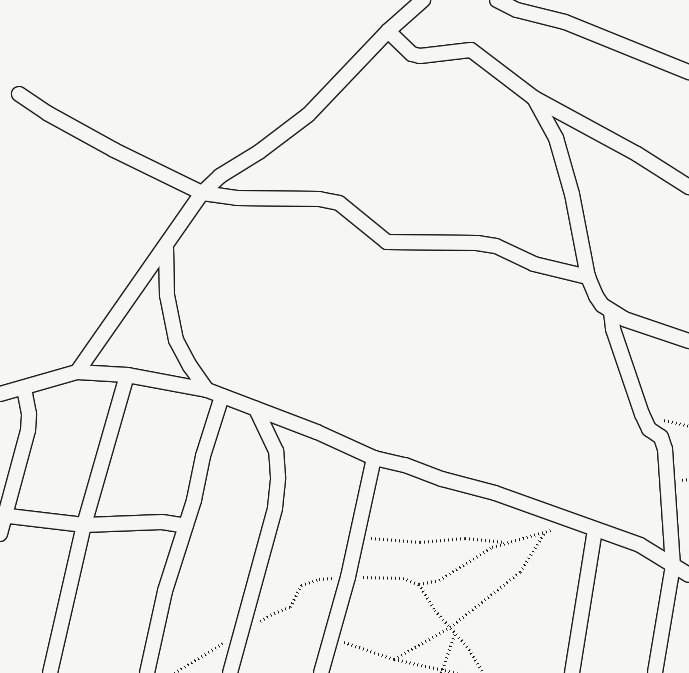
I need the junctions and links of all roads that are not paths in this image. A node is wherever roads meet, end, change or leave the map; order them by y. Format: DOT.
graph roads {
  1 [pos="423,0"];
  2 [pos="497,0"];
  3 [pos="388,31"];
  4 [pos="689,72"];
  5 [pos="19,94"];
  6 [pos="534,98"];
  7 [pos="689,187"];
  8 [pos="202,193"];
  9 [pos="166,247"];
  10 [pos="588,277"];
  11 [pos="611,312"];
  12 [pos="689,341"];
  13 [pos="77,372"];
  14 [pos="127,374"];
  15 [pos="24,388"];
  16 [pos="207,390"];
  17 [pos="0,394"];
  18 [pos="222,396"];
  19 [pos="256,409"];
  20 [pos="374,458"];
  21 [pos="3,515"];
  22 [pos="84,525"];
  23 [pos="186,526"];
  24 [pos="595,530"];
  25 [pos="0,534"];
  26 [pos="673,565"];
  27 [pos="689,575"];
  28 [pos="50,673"];
  29 [pos="147,673"];
  30 [pos="230,673"];
  31 [pos="321,673"];
  32 [pos="572,673"];
  33 [pos="655,673"];
  1 -- 3 [label="street"];
  2 -- 4 [label="street"];
  3 -- 6 [label="street"];
  3 -- 8 [label="street"];
  5 -- 8 [label="street"];
  6 -- 7 [label="street"];
  6 -- 10 [label="street"];
  8 -- 9 [label="street"];
  8 -- 10 [label="street"];
  9 -- 13 [label="street"];
  9 -- 16 [label="street"];
  10 -- 11 [label="street"];
  11 -- 12 [label="street"];
  11 -- 26 [label="street"];
  13 -- 14 [label="street"];
  13 -- 15 [label="street"];
  14 -- 16 [label="street"];
  14 -- 22 [label="street"];
  15 -- 17 [label="street"];
  15 -- 21 [label="street"];
  16 -- 18 [label="street"];
  18 -- 19 [label="street"];
  18 -- 23 [label="street"];
  19 -- 20 [label="street"];
  19 -- 30 [label="street"];
  20 -- 24 [label="street"];
  20 -- 31 [label="street"];
  21 -- 22 [label="street"];
  21 -- 25 [label="street"];
  22 -- 23 [label="street"];
  22 -- 28 [label="street"];
  23 -- 29 [label="street"];
  24 -- 26 [label="street"];
  24 -- 32 [label="street"];
  26 -- 27 [label="street"];
  26 -- 33 [label="street"];
}
